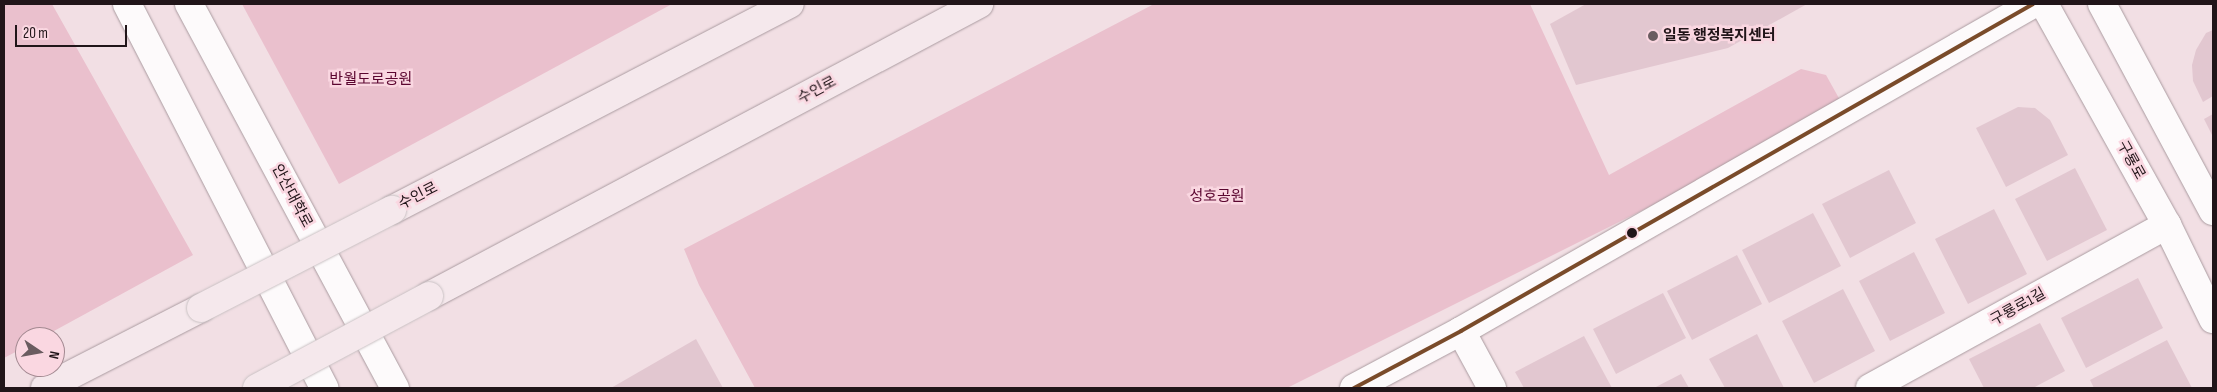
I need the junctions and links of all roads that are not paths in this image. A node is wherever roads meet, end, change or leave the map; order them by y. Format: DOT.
graph roads {
  1 [pos="127,4"];
  2 [pos="189,4"];
  3 [pos="790,4"];
  4 [pos="979,4"];
  5 [pos="2033,4"];
  6 [pos="2044,4"];
  7 [pos="2102,4"];
  8 [pos="2213,211"];
  9 [pos="2167,225"];
  10 [pos="2213,319"];
  11 [pos="1461,331"];
  12 [pos="45,388"];
  13 [pos="257,388"];
  14 [pos="324,388"];
  15 [pos="395,388"];
  16 [pos="1354,388"];
  17 [pos="1492,388"];
  18 [pos="1870,388"];
  1 -- 14 [label="street"];
  2 -- 15 [label="street, 안산대학로"];
  3 -- 12 [label="highway, 수인로, bridge"];
  4 -- 13 [label="highway, 수인로, bridge"];
  5 -- 11 [label="street"];
  6 -- 9 [label="street, 구룡로"];
  7 -- 8 [label="street"];
  9 -- 10 [label="street, 구룡로"];
  9 -- 18 [label="street, 구룡로1길"];
  11 -- 16 [label="street"];
  11 -- 17 [label="street"];
}
